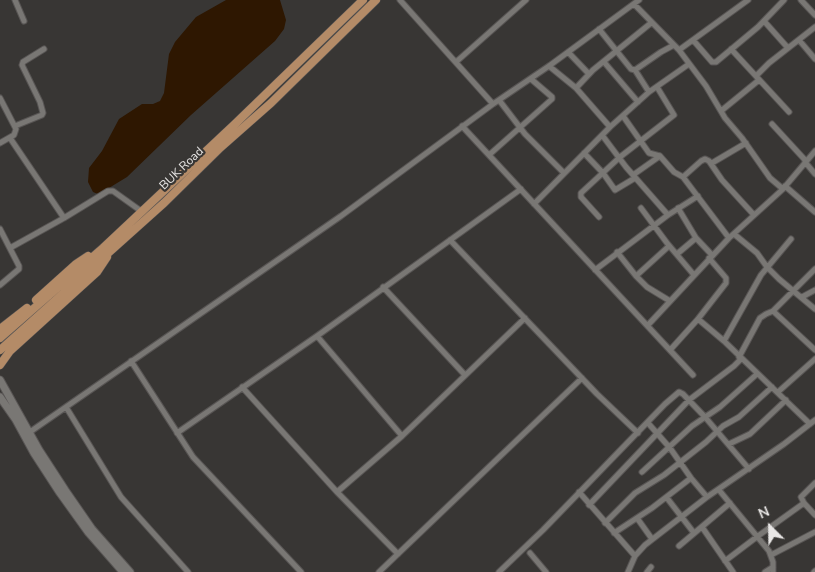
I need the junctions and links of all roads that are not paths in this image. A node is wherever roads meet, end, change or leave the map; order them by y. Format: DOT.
graph roads {
  1 [pos="15,0"];
  2 [pos="363,0"];
  3 [pos="376,0"];
  4 [pos="400,0"];
  5 [pos="526,0"];
  6 [pos="639,0"];
  7 [pos="748,0"];
  8 [pos="784,0"];
  9 [pos="801,0"];
  10 [pos="634,4"];
  11 [pos="815,15"];
  12 [pos="24,21"];
  13 [pos="764,21"];
  14 [pos="651,23"];
  15 [pos="815,27"];
  16 [pos="599,29"];
  17 [pos="694,40"];
  18 [pos="799,40"];
  19 [pos="674,45"];
  20 [pos="788,48"];
  21 [pos="44,49"];
  22 [pos="731,49"];
  23 [pos="679,50"];
  24 [pos="568,52"];
  25 [pos="617,52"];
  26 [pos="815,59"];
  27 [pos="456,62"];
  28 [pos="604,62"];
  29 [pos="689,64"];
  30 [pos="549,66"];
  31 [pos="635,70"];
  32 [pos="589,74"];
  33 [pos="758,78"];
  34 [pos="531,79"];
  35 [pos="657,86"];
  36 [pos="576,88"];
  37 [pos="649,92"];
  38 [pos="0,98"];
  39 [pos="499,100"];
  40 [pos="638,102"];
  41 [pos="493,104"];
  42 [pos="721,111"];
  43 [pos="790,112"];
  44 [pos="623,116"];
  45 [pos="772,124"];
  46 [pos="15,126"];
  47 [pos="462,126"];
  48 [pos="519,127"];
  49 [pos="610,127"];
  50 [pos="602,135"];
  51 [pos="10,138"];
  52 [pos="640,142"];
  53 [pos="0,143"];
  54 [pos="746,143"];
  55 [pos="815,151"];
  56 [pos="584,153"];
  57 [pos="489,155"];
  58 [pos="660,156"];
  59 [pos="620,157"];
  60 [pos="805,161"];
  61 [pos="712,163"];
  62 [pos="564,173"];
  63 [pos="603,173"];
  64 [pos="815,174"];
  65 [pos="634,176"];
  66 [pos="683,177"];
  67 [pos="784,188"];
  68 [pos="520,189"];
  69 [pos="698,196"];
  70 [pos="534,204"];
  71 [pos="640,208"];
  72 [pos="678,208"];
  73 [pos="141,211"];
  74 [pos="815,212"];
  75 [pos="668,214"];
  76 [pos="754,216"];
  77 [pos="599,217"];
  78 [pos="64,218"];
  79 [pos="654,225"];
  80 [pos="0,229"];
  81 [pos="732,236"];
  82 [pos="696,238"];
  83 [pos="791,239"];
  84 [pos="450,240"];
  85 [pos="669,246"];
  86 [pos="10,248"];
  87 [pos="107,250"];
  88 [pos="617,252"];
  89 [pos="677,254"];
  90 [pos="711,257"];
  91 [pos="767,267"];
  92 [pos="595,270"];
  93 [pos="815,270"];
  94 [pos="694,274"];
  95 [pos="636,276"];
  96 [pos="0,284"];
  97 [pos="383,287"];
  98 [pos="794,290"];
  99 [pos="815,290"];
  100 [pos="802,298"];
  101 [pos="670,301"];
  102 [pos="815,309"];
  103 [pos="773,311"];
  104 [pos="525,318"];
  105 [pos="698,319"];
  106 [pos="648,325"];
  107 [pos="0,329"];
  108 [pos="316,336"];
  109 [pos="0,338"];
  110 [pos="724,341"];
  111 [pos="671,349"];
  112 [pos="0,350"];
  113 [pos="815,350"];
  114 [pos="740,358"];
  115 [pos="815,359"];
  116 [pos="131,361"];
  117 [pos="0,365"];
  118 [pos="757,374"];
  119 [pos="465,375"];
  120 [pos="693,375"];
  121 [pos="582,378"];
  122 [pos="0,380"];
  123 [pos="242,387"];
  124 [pos="772,387"];
  125 [pos="778,392"];
  126 [pos="0,397"];
  127 [pos="689,400"];
  128 [pos="786,400"];
  129 [pos="66,407"];
  130 [pos="705,417"];
  131 [pos="815,420"];
  132 [pos="648,423"];
  133 [pos="810,424"];
  134 [pos="717,431"];
  135 [pos="177,433"];
  136 [pos="638,433"];
  137 [pos="27,434"];
  138 [pos="658,434"];
  139 [pos="402,436"];
  140 [pos="729,444"];
  141 [pos="670,448"];
  142 [pos="680,463"];
  143 [pos="749,469"];
  144 [pos="642,472"];
  145 [pos="691,478"];
  146 [pos="815,483"];
  147 [pos="719,490"];
  148 [pos="337,492"];
  149 [pos="579,492"];
  150 [pos="707,497"];
  151 [pos="667,498"];
  152 [pos="730,503"];
  153 [pos="804,503"];
  154 [pos="590,505"];
  155 [pos="815,515"];
  156 [pos="682,517"];
  157 [pos="637,518"];
  158 [pos="605,523"];
  159 [pos="702,527"];
  160 [pos="815,532"];
  161 [pos="614,533"];
  162 [pos="694,533"];
  163 [pos="758,536"];
  164 [pos="652,539"];
  165 [pos="679,546"];
  166 [pos="398,554"];
  167 [pos="530,554"];
  168 [pos="771,555"];
  169 [pos="635,556"];
  170 [pos="725,562"];
  171 [pos="773,570"];
  172 [pos="123,572"];
  173 [pos="130,572"];
  174 [pos="188,572"];
  175 [pos="302,572"];
  176 [pos="379,572"];
  177 [pos="500,572"];
  178 [pos="546,572"];
  179 [pos="628,572"];
  180 [pos="733,572"];
  181 [pos="764,572"];
  1 -- 12 [label="street"];
  2 -- 73 [label="main road, BUK Road"];
  3 -- 87 [label="main road, BUK Road"];
  4 -- 27 [label="street"];
  5 -- 27 [label="street"];
  6 -- 10 [label="street"];
  7 -- 17 [label="street"];
  8 -- 13 [label="street"];
  9 -- 11 [label="street"];
  10 -- 14 [label="street"];
  10 -- 16 [label="street"];
  13 -- 20 [label="street"];
  13 -- 22 [label="street"];
  14 -- 19 [label="street"];
  14 -- 25 [label="street"];
  15 -- 18 [label="street"];
  16 -- 24 [label="street"];
  16 -- 25 [label="street"];
  17 -- 22 [label="street"];
  17 -- 23 [label="street"];
  18 -- 20 [label="street"];
  18 -- 26 [label="street"];
  19 -- 23 [label="street"];
  19 -- 31 [label="street"];
  20 -- 33 [label="street"];
  21 -- 46 [label="street"];
  22 -- 33 [label="street"];
  23 -- 29 [label="street"];
  24 -- 30 [label="street"];
  24 -- 32 [label="street"];
  25 -- 28 [label="street"];
  25 -- 31 [label="street"];
  27 -- 41 [label="street"];
  28 -- 32 [label="street"];
  28 -- 40 [label="street"];
  29 -- 35 [label="street"];
  29 -- 42 [label="street"];
  30 -- 34 [label="street"];
  30 -- 36 [label="street"];
  31 -- 37 [label="street"];
  32 -- 36 [label="street"];
  33 -- 42 [label="street"];
  33 -- 43 [label="street"];
  34 -- 39 [label="street"];
  34 -- 48 [label="street"];
  35 -- 37 [label="street"];
  35 -- 52 [label="street"];
  36 -- 49 [label="street"];
  37 -- 40 [label="street"];
  38 -- 46 [label="street"];
  39 -- 41 [label="street"];
  39 -- 48 [label="street"];
  40 -- 44 [label="street"];
  41 -- 47 [label="street"];
  42 -- 54 [label="street"];
  44 -- 49 [label="street"];
  44 -- 52 [label="street"];
  45 -- 60 [label="street"];
  46 -- 51 [label="street"];
  47 -- 57 [label="street"];
  47 -- 116 [label="street"];
  48 -- 57 [label="street"];
  48 -- 62 [label="street"];
  49 -- 50 [label="street"];
  50 -- 56 [label="street"];
  50 -- 59 [label="street"];
  51 -- 53 [label="street"];
  51 -- 78 [label="street"];
  52 -- 58 [label="street"];
  52 -- 59 [label="street"];
  54 -- 61 [label="street"];
  54 -- 67 [label="street"];
  55 -- 60 [label="street"];
  56 -- 62 [label="street"];
  56 -- 63 [label="street"];
  57 -- 68 [label="street"];
  58 -- 65 [label="street"];
  58 -- 66 [label="street"];
  59 -- 63 [label="street"];
  59 -- 65 [label="street"];
  60 -- 64 [label="street"];
  60 -- 67 [label="street"];
  61 -- 66 [label="street"];
  61 -- 76 [label="street"];
  62 -- 70 [label="street"];
  63 -- 65 [label="street"];
  63 -- 77 [label="street"];
  65 -- 75 [label="street"];
  66 -- 69 [label="street"];
  67 -- 74 [label="street"];
  67 -- 76 [label="street"];
  68 -- 70 [label="street"];
  68 -- 84 [label="street"];
  69 -- 72 [label="street"];
  69 -- 81 [label="street"];
  70 -- 92 [label="street"];
  71 -- 79 [label="street"];
  72 -- 75 [label="street"];
  72 -- 82 [label="street"];
  73 -- 78 [label="street"];
  73 -- 87 [label="main road, BUK Road"];
  75 -- 79 [label="street"];
  76 -- 81 [label="street"];
  78 -- 86 [label="street"];
  79 -- 85 [label="street"];
  79 -- 88 [label="street"];
  80 -- 86 [label="street"];
  81 -- 90 [label="street"];
  81 -- 91 [label="street"];
  82 -- 89 [label="street"];
  82 -- 90 [label="street"];
  83 -- 91 [label="street"];
  84 -- 97 [label="street"];
  84 -- 104 [label="street"];
  85 -- 89 [label="street"];
  85 -- 95 [label="street"];
  86 -- 96 [label="street"];
  87 -- 107 [label="main road"];
  87 -- 109 [label="main road, BUK Road"];
  87 -- 112 [label="main road, BUK Road"];
  87 -- 117 [label="main road"];
  88 -- 92 [label="street"];
  88 -- 95 [label="street"];
  89 -- 94 [label="street"];
  90 -- 94 [label="street"];
  90 -- 105 [label="street"];
  91 -- 98 [label="street"];
  91 -- 110 [label="street"];
  92 -- 106 [label="street"];
  93 -- 98 [label="street"];
  94 -- 101 [label="street"];
  95 -- 101 [label="street"];
  97 -- 108 [label="street"];
  97 -- 119 [label="street"];
  98 -- 100 [label="street"];
  98 -- 103 [label="street"];
  99 -- 100 [label="street"];
  100 -- 102 [label="street"];
  101 -- 106 [label="street"];
  103 -- 113 [label="street"];
  103 -- 114 [label="street"];
  104 -- 119 [label="street"];
  104 -- 121 [label="street"];
  105 -- 110 [label="street"];
  105 -- 111 [label="street"];
  106 -- 111 [label="street"];
  108 -- 123 [label="street"];
  108 -- 139 [label="street"];
  110 -- 114 [label="street"];
  111 -- 120 [label="street"];
  114 -- 118 [label="street"];
  114 -- 127 [label="street"];
  115 -- 125 [label="street"];
  116 -- 129 [label="street"];
  116 -- 135 [label="street"];
  118 -- 124 [label="street"];
  118 -- 130 [label="street"];
  119 -- 139 [label="street"];
  121 -- 136 [label="street"];
  121 -- 166 [label="street"];
  122 -- 137 [label="main road"];
  123 -- 135 [label="street"];
  123 -- 148 [label="street"];
  124 -- 125 [label="street"];
  124 -- 134 [label="street"];
  125 -- 128 [label="street"];
  126 -- 137 [label="main road"];
  127 -- 130 [label="street"];
  127 -- 132 [label="street"];
  127 -- 138 [label="street"];
  128 -- 133 [label="street"];
  128 -- 140 [label="street"];
  129 -- 137 [label="street"];
  129 -- 174 [label="street"];
  130 -- 134 [label="street"];
  130 -- 141 [label="street"];
  131 -- 133 [label="street"];
  132 -- 136 [label="street"];
  132 -- 138 [label="street"];
  133 -- 143 [label="street"];
  134 -- 140 [label="street"];
  134 -- 142 [label="street"];
  135 -- 175 [label="street"];
  136 -- 149 [label="street"];
  137 -- 172 [label="main road"];
  137 -- 173 [label="main road"];
  138 -- 141 [label="street"];
  138 -- 154 [label="street"];
  139 -- 148 [label="street"];
  140 -- 143 [label="street"];
  141 -- 142 [label="street"];
  141 -- 144 [label="street"];
  142 -- 145 [label="street"];
  142 -- 158 [label="street"];
  143 -- 147 [label="street"];
  145 -- 150 [label="street"];
  145 -- 151 [label="street"];
  146 -- 153 [label="street"];
  147 -- 150 [label="street"];
  147 -- 152 [label="street"];
  148 -- 166 [label="street"];
  149 -- 154 [label="street"];
  149 -- 177 [label="street"];
  150 -- 156 [label="street"];
  151 -- 156 [label="street"];
  151 -- 157 [label="street"];
  152 -- 159 [label="street"];
  152 -- 163 [label="street"];
  153 -- 155 [label="street"];
  153 -- 163 [label="street"];
  154 -- 158 [label="street"];
  156 -- 162 [label="street"];
  156 -- 164 [label="street"];
  157 -- 161 [label="street"];
  157 -- 164 [label="street"];
  158 -- 161 [label="street"];
  159 -- 162 [label="street"];
  159 -- 170 [label="street"];
  160 -- 168 [label="street"];
  161 -- 169 [label="street"];
  162 -- 165 [label="street"];
  163 -- 168 [label="street"];
  163 -- 170 [label="street"];
  164 -- 169 [label="street"];
  166 -- 176 [label="street"];
  167 -- 178 [label="street"];
  168 -- 171 [label="street"];
  169 -- 179 [label="street"];
  170 -- 180 [label="street"];
  171 -- 181 [label="street"];
}
